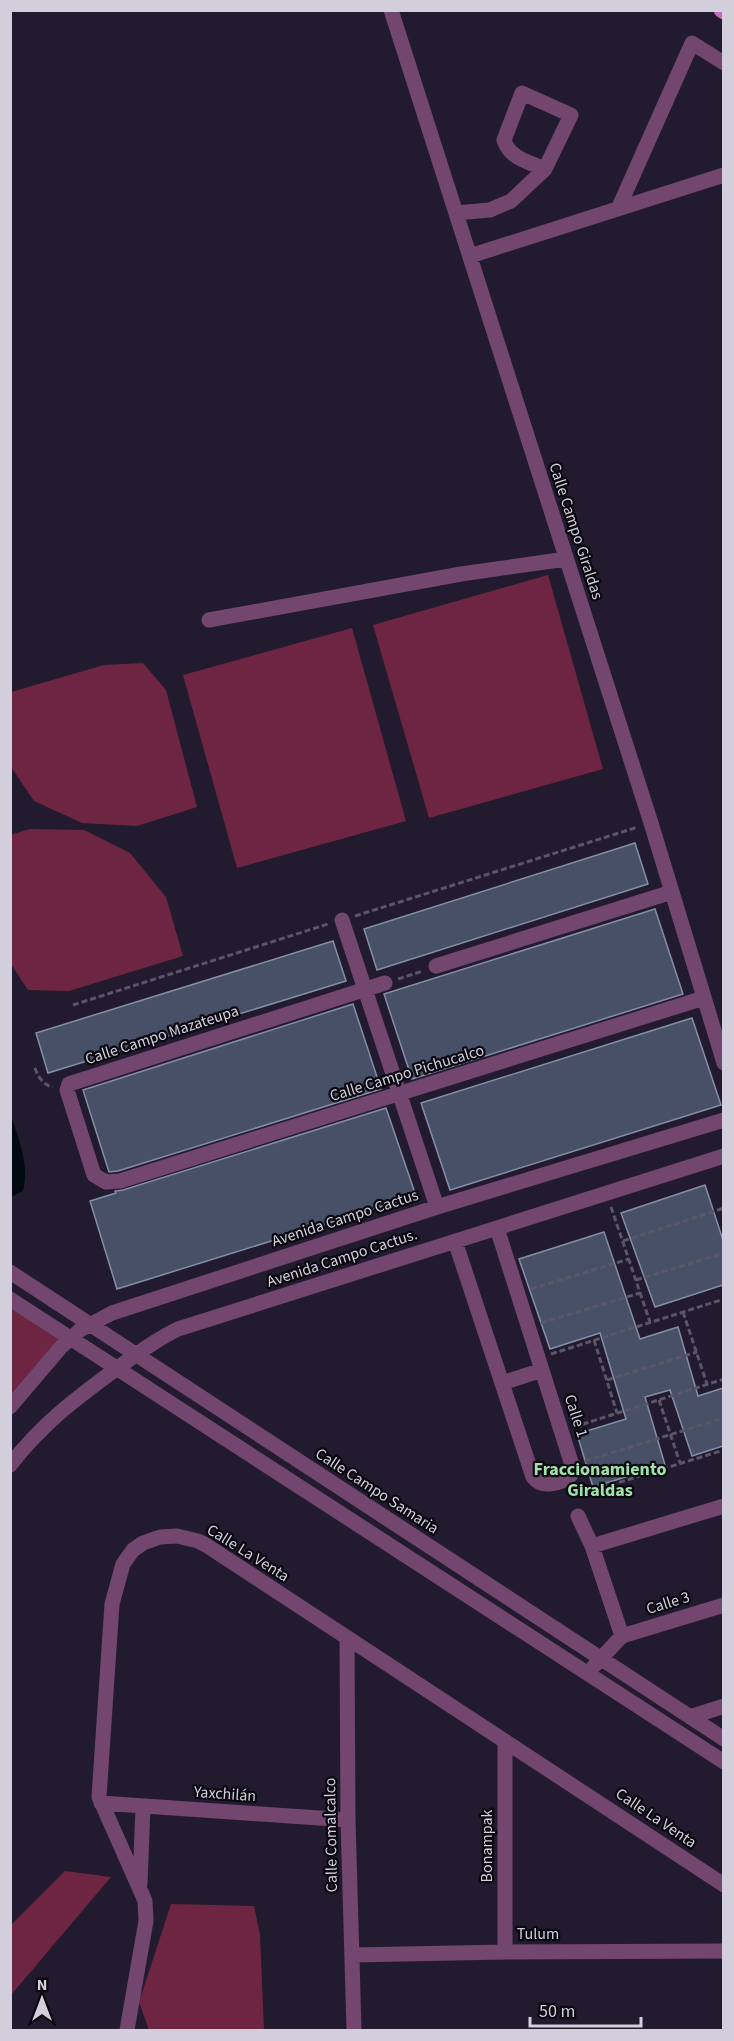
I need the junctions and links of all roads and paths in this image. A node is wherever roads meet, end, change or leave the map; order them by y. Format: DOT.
graph roads {
  1 [pos="391,10"];
  2 [pos="723,63"];
  3 [pos="545,169"];
  4 [pos="723,175"];
  5 [pos="618,209"];
  6 [pos="456,213"];
  7 [pos="470,256"];
  8 [pos="566,559"];
  9 [pos="210,620"];
  10 [pos="651,823"];
  11 [pos="672,892"];
  12 [pos="342,920"];
  13 [pos="436,966"];
  14 [pos="385,983"];
  15 [pos="365,989"];
  16 [pos="704,998"];
  17 [pos="73,1005"];
  18 [pos="723,1063"];
  19 [pos="35,1068"];
  20 [pos="67,1089"];
  21 [pos="399,1095"];
  22 [pos="723,1120"];
  23 [pos="723,1156"];
  24 [pos="607,1193"];
  25 [pos="437,1207"];
  26 [pos="723,1208"];
  27 [pos="497,1228"];
  28 [pos="455,1241"];
  29 [pos="623,1241"];
  30 [pos="723,1253"];
  31 [pos="628,1259"];
  32 [pos="10,1272"];
  33 [pos="636,1280"];
  34 [pos="518,1293"];
  35 [pos="640,1293"];
  36 [pos="10,1299"];
  37 [pos="723,1299"];
  38 [pos="683,1312"];
  39 [pos="650,1322"];
  40 [pos="90,1325"];
  41 [pos="528,1327"];
  42 [pos="71,1338"];
  43 [pos="594,1340"];
  44 [pos="697,1352"];
  45 [pos="135,1354"];
  46 [pos="540,1364"];
  47 [pos="118,1367"];
  48 [pos="723,1379"];
  49 [pos="607,1380"];
  50 [pos="502,1383"];
  51 [pos="707,1384"];
  52 [pos="659,1400"];
  53 [pos="10,1407"];
  54 [pos="617,1413"];
  55 [pos="723,1418"];
  56 [pos="561,1431"];
  57 [pos="670,1435"];
  58 [pos="723,1450"];
  59 [pos="680,1463"];
  60 [pos="10,1465"];
  61 [pos="570,1472"];
  62 [pos="723,1506"];
  63 [pos="578,1516"];
  64 [pos="592,1546"];
  65 [pos="723,1605"];
  66 [pos="622,1636"];
  67 [pos="347,1638"];
  68 [pos="600,1658"];
  69 [pos="589,1674"];
  70 [pos="723,1706"];
  71 [pos="690,1717"];
  72 [pos="723,1738"];
  73 [pos="505,1741"];
  74 [pos="723,1761"];
  75 [pos="101,1803"];
  76 [pos="143,1806"];
  77 [pos="348,1820"];
  78 [pos="723,1885"];
  79 [pos="139,1887"];
  80 [pos="505,1952"];
  81 [pos="723,1952"];
  82 [pos="352,1955"];
  83 [pos="127,2031"];
  84 [pos="354,2031"];
  1 -- 6 [label="street, Calle Campo Giraldas"];
  2 -- 5 [label="street"];
  3 -- 3 [label="street"];
  3 -- 6 [label="street"];
  4 -- 5 [label="street"];
  5 -- 7 [label="street"];
  6 -- 7 [label="street, Calle Campo Giraldas"];
  7 -- 8 [label="street, Calle Campo Giraldas"];
  8 -- 9 [label="street"];
  8 -- 10 [label="street, Calle Campo Giraldas"];
  10 -- 11 [label="street, Calle Campo Giraldas"];
  10 -- 12 [label="path"];
  11 -- 13 [label="street"];
  11 -- 16 [label="street, Calle Campo Giraldas"];
  12 -- 15 [label="street"];
  12 -- 17 [label="path"];
  13 -- 14 [label="path"];
  14 -- 15 [label="street, Calle Campo Mazateupa"];
  15 -- 20 [label="street, Calle Campo Mazateupa"];
  15 -- 21 [label="street"];
  16 -- 18 [label="street, Calle Campo Giraldas"];
  16 -- 21 [label="street, Calle Campo Pichucalco"];
  19 -- 20 [label="path"];
  20 -- 21 [label="street, Calle Campo Pichucalco"];
  21 -- 25 [label="street"];
  22 -- 25 [label="street, Avenida Campo Cactus"];
  23 -- 24 [label="street, Avenida Campo Cactus."];
  24 -- 27 [label="street, Avenida Campo Cactus."];
  24 -- 29 [label="path"];
  25 -- 40 [label="street, Avenida Campo Cactus"];
  26 -- 29 [label="path"];
  27 -- 28 [label="street, Avenida Campo Cactus."];
  27 -- 34 [label="street, Calle 1"];
  28 -- 45 [label="street, Avenida Campo Cactus."];
  28 -- 50 [label="street"];
  29 -- 31 [label="path"];
  30 -- 33 [label="path"];
  31 -- 33 [label="path"];
  31 -- 34 [label="path"];
  32 -- 40 [label="street, Calle Campo Samaria"];
  33 -- 35 [label="path"];
  34 -- 41 [label="street, Calle 1"];
  35 -- 39 [label="path"];
  35 -- 41 [label="path"];
  36 -- 42 [label="street"];
  37 -- 38 [label="path"];
  38 -- 39 [label="path"];
  38 -- 44 [label="path"];
  39 -- 43 [label="path"];
  40 -- 42 [label="street, Avenida Campo Cactus"];
  40 -- 45 [label="street, Calle Campo Samaria"];
  41 -- 46 [label="street, Calle 1"];
  42 -- 47 [label="street"];
  42 -- 53 [label="street, Avenida Campo Cactus"];
  43 -- 46 [label="path"];
  43 -- 49 [label="path"];
  44 -- 49 [label="path"];
  44 -- 51 [label="path"];
  45 -- 47 [label="street, Avenida Campo Cactus."];
  45 -- 68 [label="street, Calle Campo Samaria"];
  46 -- 50 [label="street"];
  46 -- 56 [label="street, Calle 1"];
  47 -- 60 [label="street, Avenida Campo Cactus."];
  47 -- 69 [label="street"];
  48 -- 51 [label="path"];
  49 -- 54 [label="path"];
  50 -- 61 [label="street"];
  51 -- 52 [label="path"];
  52 -- 54 [label="path"];
  52 -- 57 [label="path"];
  54 -- 56 [label="path"];
  55 -- 57 [label="path"];
  56 -- 61 [label="street, Calle 1"];
  57 -- 59 [label="path"];
  57 -- 61 [label="path"];
  58 -- 59 [label="path"];
  59 -- 61 [label="path"];
  62 -- 64 [label="street"];
  63 -- 64 [label="street"];
  64 -- 66 [label="street"];
  65 -- 66 [label="street, Calle 3"];
  66 -- 68 [label="street"];
  67 -- 73 [label="street, Calle La Venta"];
  67 -- 75 [label="street, Calle La Venta"];
  67 -- 77 [label="street, Calle Comalcalco"];
  68 -- 69 [label="street"];
  68 -- 71 [label="street, Calle Campo Samaria"];
  69 -- 74 [label="street"];
  70 -- 71 [label="street"];
  71 -- 72 [label="street, Calle Campo Samaria"];
  73 -- 78 [label="street, Calle La Venta"];
  73 -- 80 [label="street, Bonampak"];
  75 -- 76 [label="street, Yaxchilán"];
  75 -- 79 [label="street, Calle La Venta"];
  76 -- 77 [label="street, Yaxchilán"];
  76 -- 79 [label="street"];
  77 -- 82 [label="street, Calle Comalcalco"];
  79 -- 83 [label="street, Calle La Venta"];
  80 -- 81 [label="street, Tulum"];
  80 -- 82 [label="street, Tulum"];
  82 -- 84 [label="street, Calle Comalcalco"];
}
